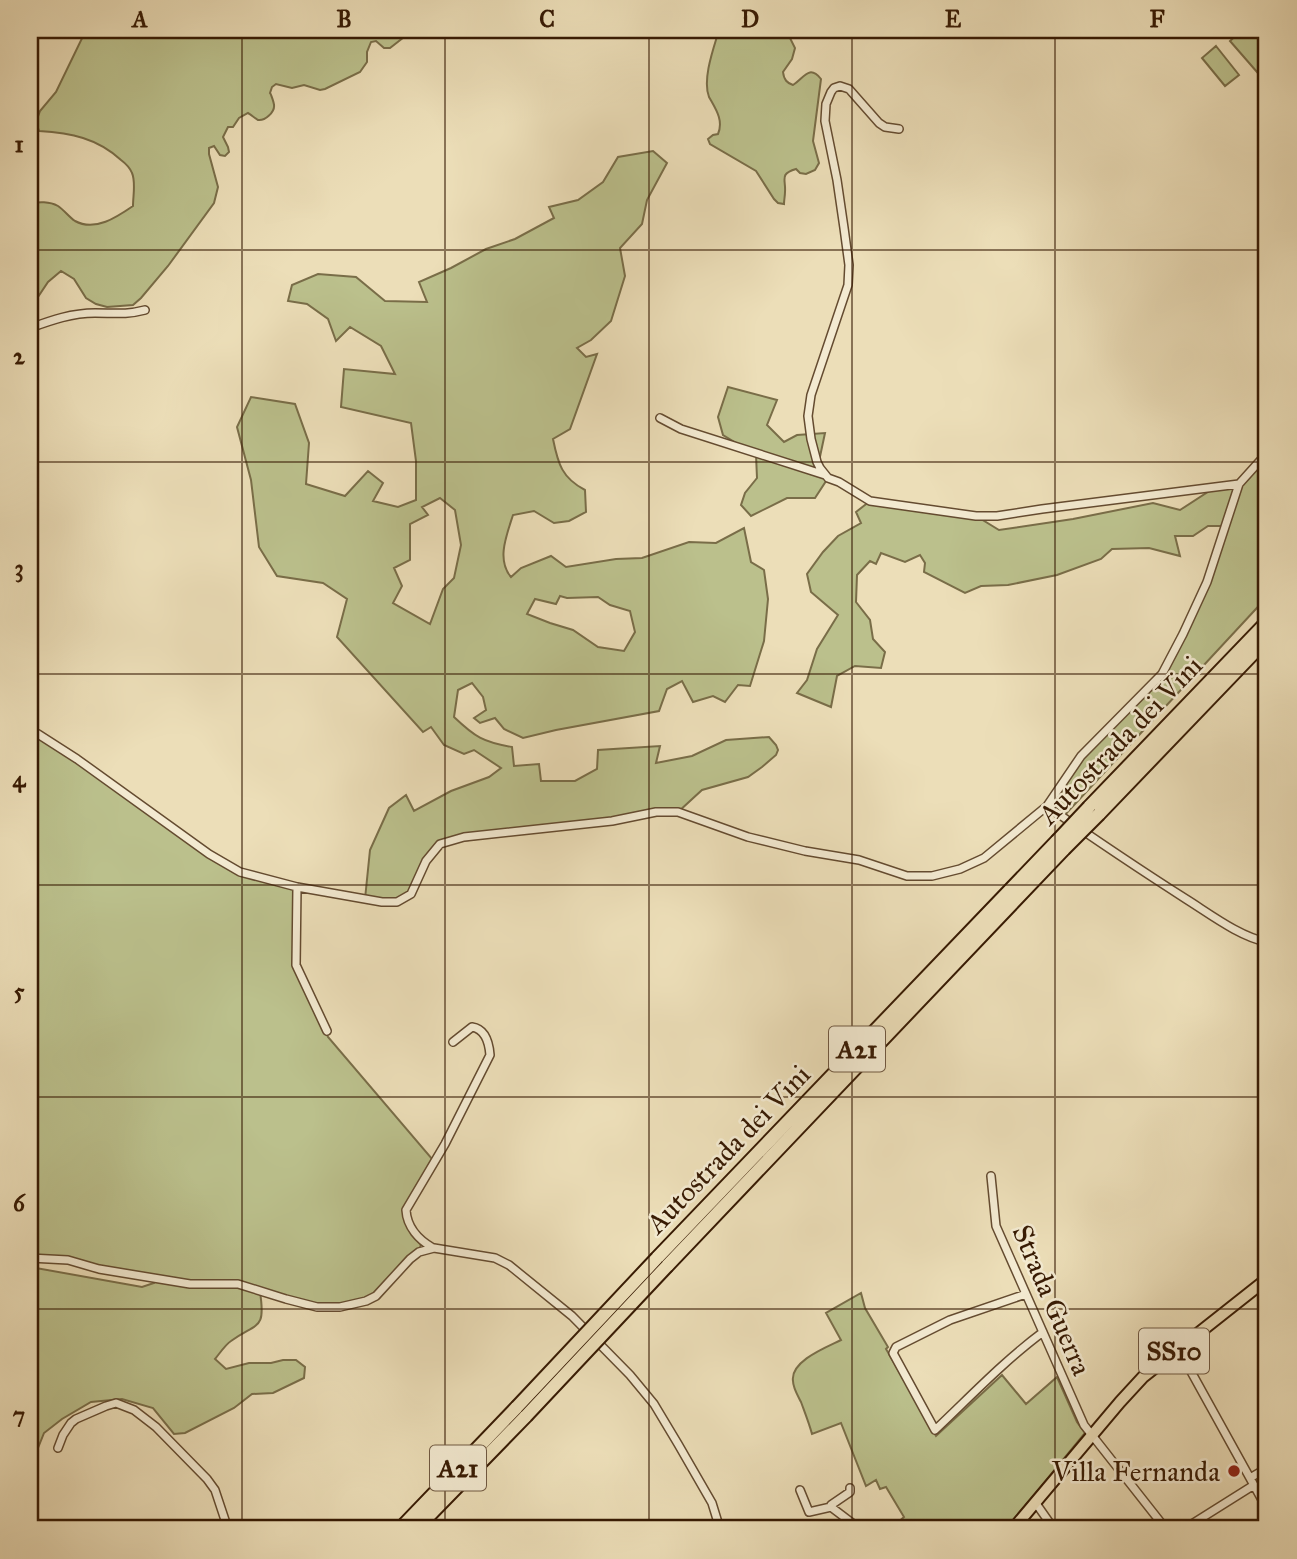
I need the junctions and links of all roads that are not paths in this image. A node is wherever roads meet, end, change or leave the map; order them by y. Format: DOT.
graph roads {
  1 [pos="899,129"];
  2 [pos="145,310"];
  3 [pos="30,328"];
  4 [pos="660,418"];
  5 [pos="1267,453"];
  6 [pos="825,475"];
  7 [pos="1239,484"];
  8 [pos="1267,622"];
  9 [pos="1267,639"];
  10 [pos="30,730"];
  11 [pos="1047,806"];
  12 [pos="1094,811"];
  13 [pos="298,887"];
  14 [pos="1267,942"];
  15 [pos="327,1031"];
  16 [pos="453,1042"];
  17 [pos="991,1176"];
  18 [pos="434,1248"];
  19 [pos="30,1258"];
  20 [pos="1267,1279"];
  21 [pos="1026,1294"];
  22 [pos="1043,1332"];
  23 [pos="1178,1348"];
  24 [pos="521,1412"];
  25 [pos="1091,1436"];
  26 [pos="58,1448"];
  27 [pos="1267,1468"];
  28 [pos="1252,1481"];
  29 [pos="850,1488"];
  30 [pos="800,1490"];
  31 [pos="1035,1502"];
  32 [pos="831,1507"];
  33 [pos="228,1529"];
  34 [pos="400,1529"];
  35 [pos="416,1529"];
  36 [pos="719,1529"];
  37 [pos="860,1529"];
  38 [pos="1013,1529"];
  39 [pos="1054,1529"];
  40 [pos="1166,1529"];
  41 [pos="1184,1529"];
  42 [pos="1259,1529"];
  1 -- 6 [label="street"];
  2 -- 3 [label="street"];
  4 -- 6 [label="street"];
  5 -- 7 [label="street"];
  6 -- 7 [label="street"];
  7 -- 11 [label="street"];
  8 -- 12 [label="highway, Autostrada dei Vini / A21"];
  9 -- 12 [label="highway, Autostrada dei Vini / A21"];
  10 -- 13 [label="street"];
  11 -- 13 [label="street"];
  11 -- 14 [label="street"];
  12 -- 24 [label="highway, Autostrada dei Vini / A21, bridge"];
  13 -- 15 [label="street"];
  16 -- 18 [label="street"];
  17 -- 21 [label="street, Strada Guerra"];
  18 -- 19 [label="street"];
  18 -- 36 [label="street"];
  20 -- 23 [label="main road, SS10"];
  21 -- 22 [label="street, Strada Guerra"];
  21 -- 22 [label="street"];
  22 -- 25 [label="street, Strada Guerra"];
  23 -- 25 [label="main road, SS10"];
  23 -- 28 [label="street"];
  24 -- 34 [label="highway, Autostrada dei Vini / A21"];
  24 -- 35 [label="highway, Autostrada dei Vini / A21"];
  25 -- 31 [label="main road, SS10"];
  25 -- 40 [label="street, Strada Guerra"];
  26 -- 33 [label="street"];
  27 -- 28 [label="street"];
  28 -- 41 [label="street"];
  28 -- 42 [label="street"];
  29 -- 32 [label="street"];
  30 -- 32 [label="street"];
  31 -- 38 [label="main road, SS10"];
  31 -- 39 [label="street"];
  32 -- 37 [label="street"];
}
